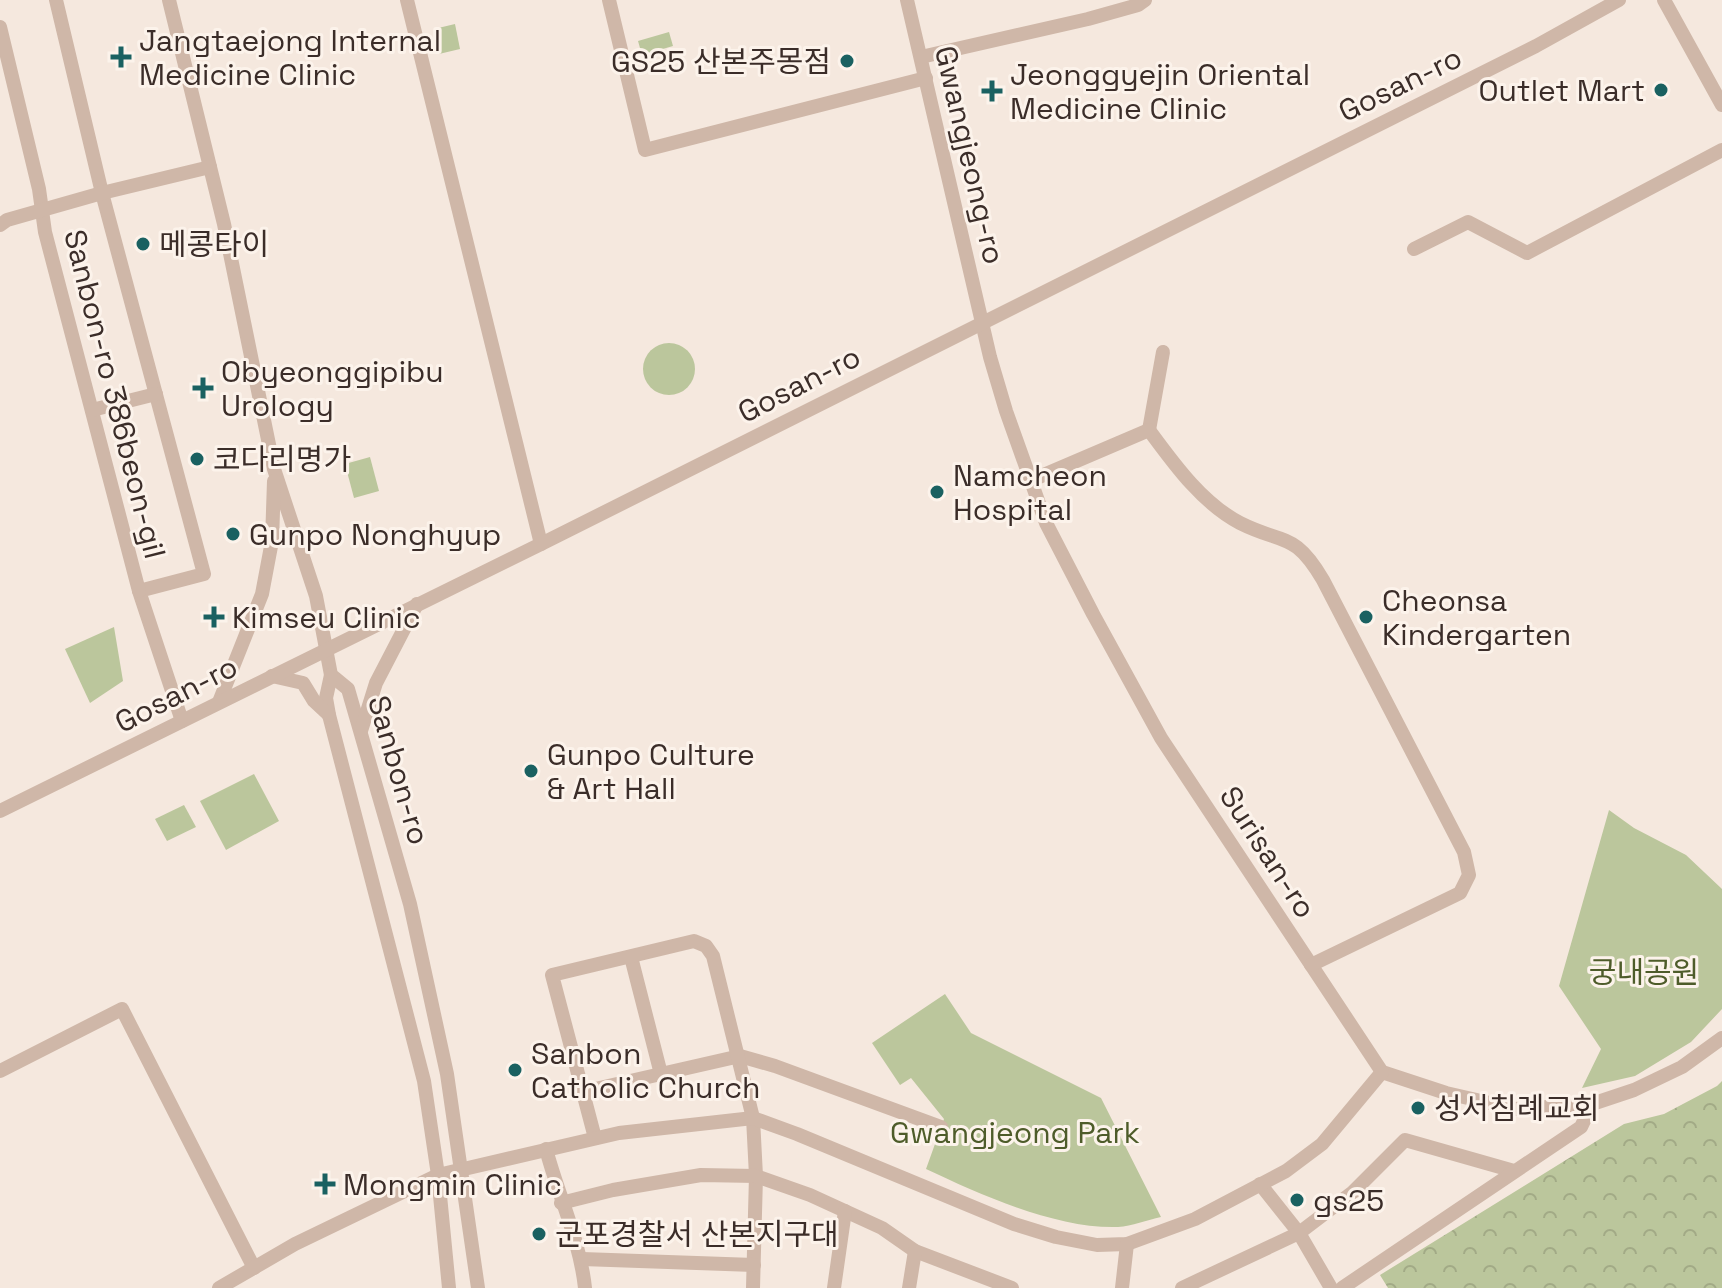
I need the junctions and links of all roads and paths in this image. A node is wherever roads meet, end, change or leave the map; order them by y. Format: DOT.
graph roads {
  1 [pos="56,0"];
  2 [pos="169,0"];
  3 [pos="407,0"];
  4 [pos="609,0"];
  5 [pos="907,0"];
  6 [pos="1145,0"];
  7 [pos="1619,0"];
  8 [pos="1664,0"];
  9 [pos="0,27"];
  10 [pos="921,57"];
  11 [pos="926,78"];
  12 [pos="1722,105"];
  13 [pos="1722,150"];
  14 [pos="210,167"];
  15 [pos="102,193"];
  16 [pos="43,211"];
  17 [pos="0,225"];
  18 [pos="1414,249"];
  19 [pos="980,323"];
  20 [pos="1163,352"];
  21 [pos="156,394"];
  22 [pos="92,410"];
  23 [pos="1149,430"];
  24 [pos="274,469"];
  25 [pos="1032,480"];
  26 [pos="541,544"];
  27 [pos="139,591"];
  28 [pos="417,604"];
  29 [pos="326,651"];
  30 [pos="331,675"];
  31 [pos="272,676"];
  32 [pos="219,702"];
  33 [pos="329,715"];
  34 [pos="182,721"];
  35 [pos="361,732"];
  36 [pos="0,811"];
  37 [pos="631,957"];
  38 [pos="1311,965"];
  39 [pos="1722,1038"];
  40 [pos="740,1056"];
  41 [pos="0,1071"];
  42 [pos="1382,1072"];
  43 [pos="661,1074"];
  44 [pos="582,1092"];
  45 [pos="1592,1104"];
  46 [pos="753,1118"];
  47 [pos="941,1127"];
  48 [pos="595,1138"];
  49 [pos="546,1149"];
  50 [pos="463,1169"];
  51 [pos="1514,1171"];
  52 [pos="438,1175"];
  53 [pos="756,1176"];
  54 [pos="1260,1184"];
  55 [pos="561,1203"];
  56 [pos="845,1211"];
  57 [pos="1299,1233"];
  58 [pos="1127,1244"];
  59 [pos="915,1251"];
  60 [pos="582,1259"];
  61 [pos="754,1265"];
  62 [pos="254,1268"];
  63 [pos="219,1288"];
  64 [pos="449,1288"];
  65 [pos="478,1288"];
  66 [pos="585,1288"];
  67 [pos="753,1288"];
  68 [pos="834,1288"];
  69 [pos="909,1288"];
  70 [pos="1012,1288"];
  71 [pos="1122,1288"];
  72 [pos="1182,1288"];
  73 [pos="1331,1288"];
  74 [pos="1342,1288"];
  1 -- 15 [label="street, Sanbon-ro 386beon-gil"];
  2 -- 14 [label="street, Sanbon-ro"];
  3 -- 26 [label="street"];
  4 -- 11 [label="street"];
  5 -- 10 [label="street, Gwangjeong-ro"];
  6 -- 10 [label="street"];
  7 -- 19 [label="street, Gosan-ro"];
  8 -- 12 [label="street"];
  9 -- 16 [label="street"];
  10 -- 11 [label="street, Gwangjeong-ro"];
  11 -- 19 [label="street, Gwangjeong-ro"];
  13 -- 18 [label="street"];
  14 -- 15 [label="street, Sanbon-ro 386beon-gil"];
  14 -- 24 [label="street, Sanbon-ro"];
  15 -- 16 [label="street, Sanbon-ro 386beon-gil"];
  15 -- 21 [label="street, Sanbon-ro 386beon-gil"];
  16 -- 17 [label="street, Sanbon-ro 386beon-gil"];
  16 -- 22 [label="street, Sanbon-ro 386beon-gil"];
  19 -- 25 [label="street, Surisan-ro"];
  19 -- 26 [label="street, Gosan-ro"];
  20 -- 23 [label="street"];
  21 -- 22 [label="street"];
  21 -- 27 [label="street, Sanbon-ro 386beon-gil"];
  22 -- 27 [label="street, Sanbon-ro 386beon-gil"];
  23 -- 25 [label="street"];
  23 -- 38 [label="street"];
  24 -- 29 [label="street, Sanbon-ro"];
  24 -- 32 [label="street"];
  25 -- 38 [label="street, Surisan-ro"];
  26 -- 28 [label="street, Gosan-ro"];
  27 -- 34 [label="street, Sanbon-ro 386beon-gil"];
  28 -- 29 [label="street, Gosan-ro"];
  28 -- 35 [label="street"];
  29 -- 30 [label="street, Sanbon-ro"];
  29 -- 31 [label="street, Gosan-ro"];
  30 -- 33 [label="street"];
  30 -- 35 [label="street, Sanbon-ro"];
  31 -- 32 [label="street, Gosan-ro"];
  31 -- 33 [label="street"];
  32 -- 34 [label="street, Gosan-ro"];
  33 -- 52 [label="street"];
  34 -- 36 [label="street, Gosan-ro"];
  35 -- 50 [label="street, Sanbon-ro"];
  37 -- 40 [label="street"];
  37 -- 43 [label="street"];
  37 -- 44 [label="street"];
  38 -- 42 [label="street, Surisan-ro"];
  39 -- 45 [label="street"];
  40 -- 43 [label="street"];
  40 -- 46 [label="street"];
  40 -- 47 [label="street"];
  41 -- 62 [label="street"];
  42 -- 45 [label="street"];
  42 -- 54 [label="street"];
  43 -- 44 [label="street"];
  44 -- 48 [label="street"];
  45 -- 51 [label="street"];
  46 -- 48 [label="street"];
  46 -- 53 [label="street"];
  46 -- 58 [label="street"];
  48 -- 49 [label="street"];
  49 -- 50 [label="street"];
  49 -- 55 [label="street"];
  50 -- 52 [label="street"];
  50 -- 65 [label="street, Sanbon-ro"];
  51 -- 57 [label="street"];
  51 -- 74 [label="street"];
  52 -- 62 [label="street"];
  52 -- 64 [label="street"];
  53 -- 55 [label="street"];
  53 -- 56 [label="street"];
  53 -- 61 [label="street"];
  54 -- 57 [label="street"];
  54 -- 58 [label="street"];
  55 -- 60 [label="street"];
  56 -- 59 [label="street"];
  56 -- 68 [label="street"];
  57 -- 72 [label="street"];
  57 -- 73 [label="street"];
  58 -- 71 [label="street"];
  59 -- 69 [label="street"];
  59 -- 70 [label="street"];
  60 -- 61 [label="street"];
  60 -- 66 [label="street"];
  61 -- 67 [label="street"];
  62 -- 63 [label="street"];
}
